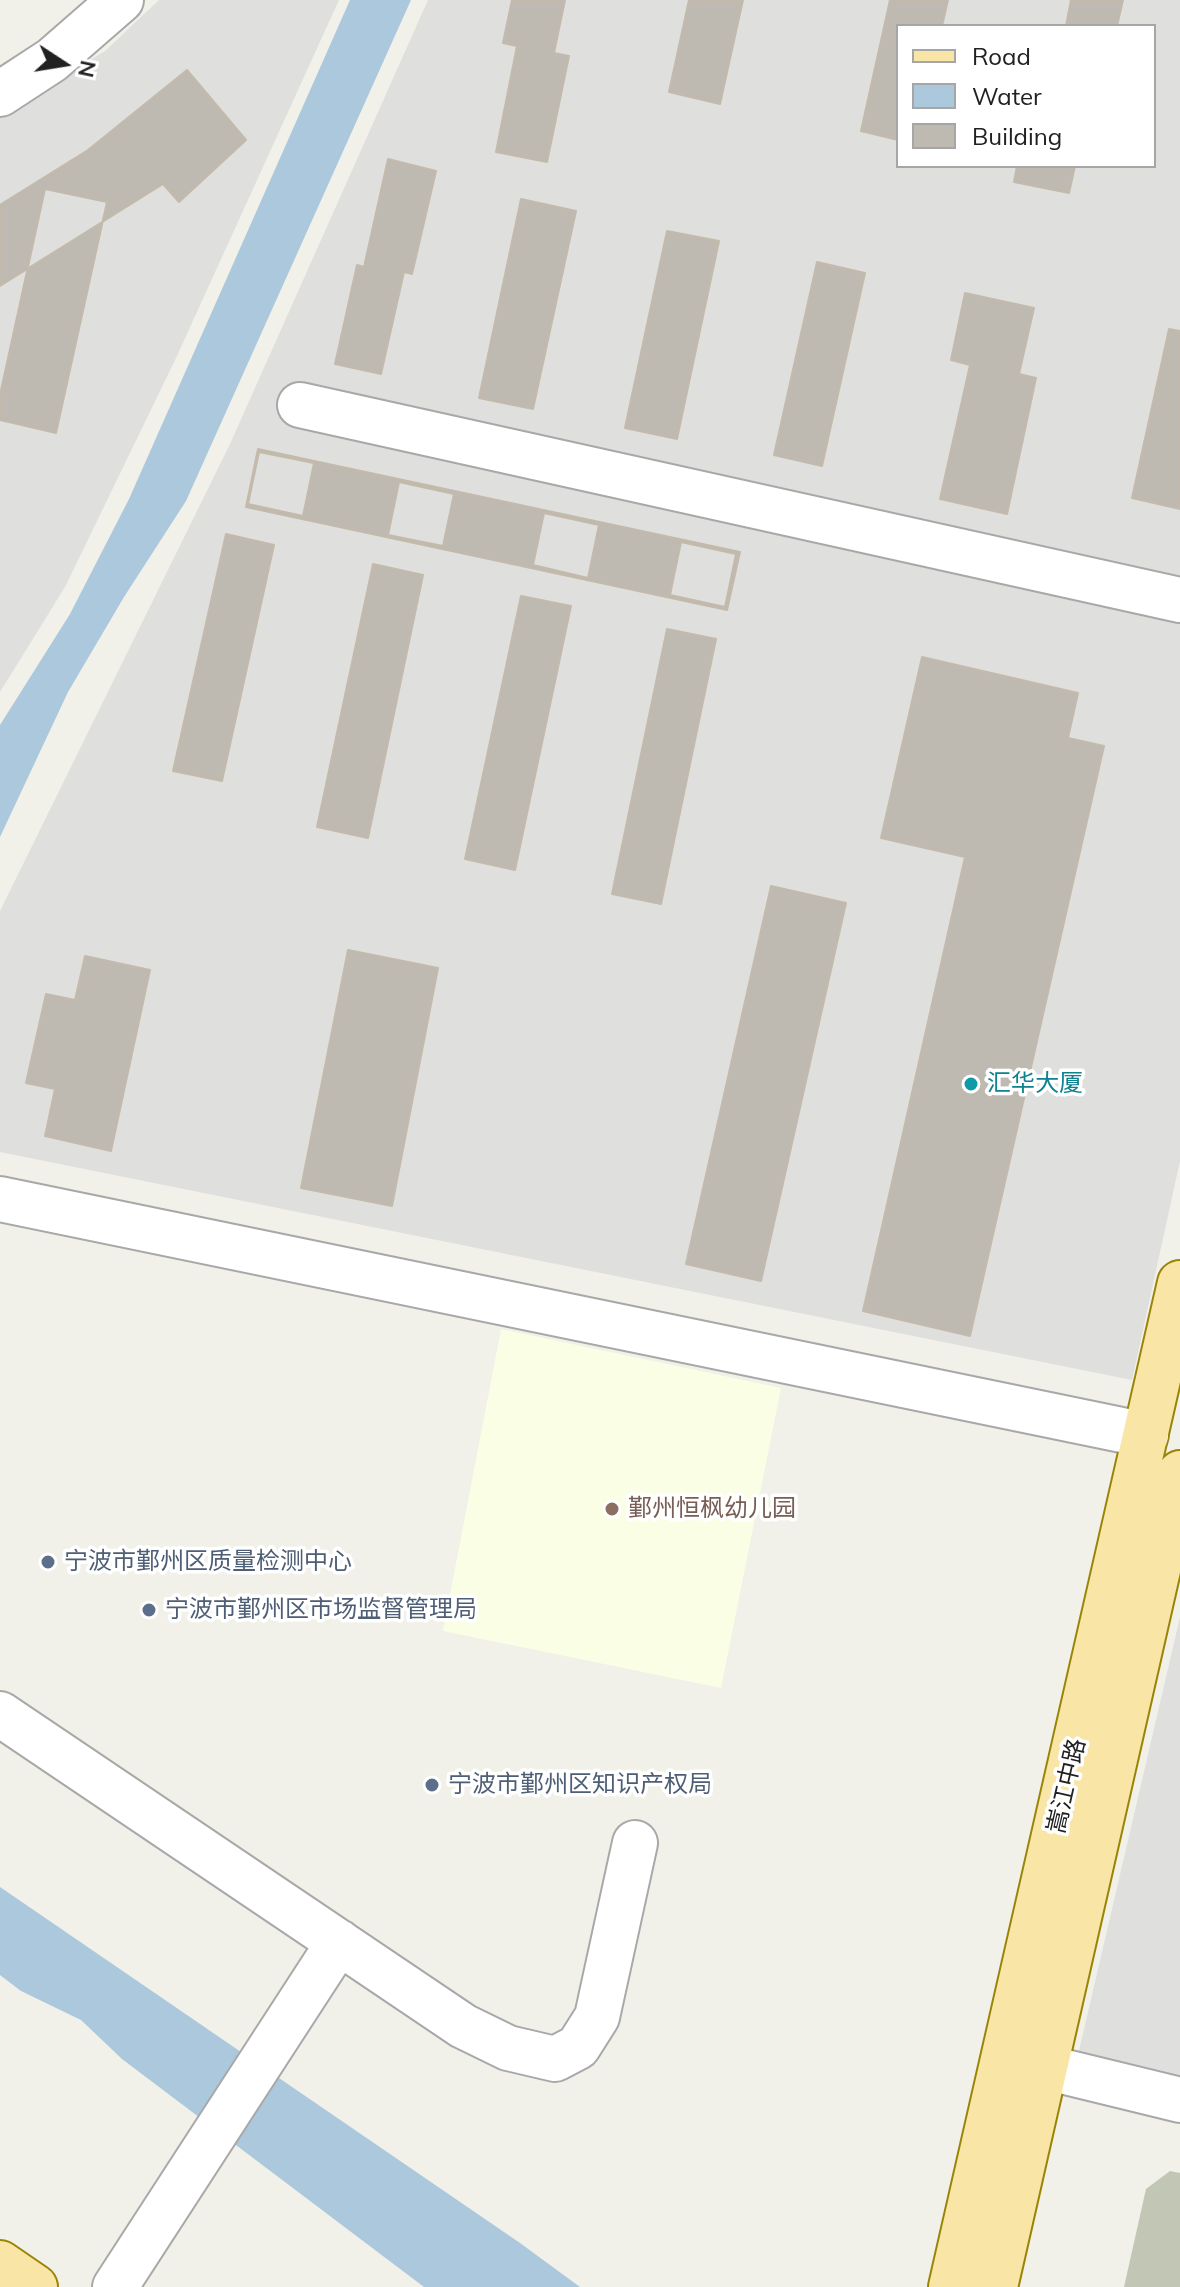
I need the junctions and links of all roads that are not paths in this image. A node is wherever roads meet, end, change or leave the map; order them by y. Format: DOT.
graph roads {
  1 [pos="121,0"];
  2 [pos="0,94"];
  3 [pos="300,405"];
  4 [pos="1180,600"];
  5 [pos="0,1199"];
  6 [pos="1180,1283"];
  7 [pos="1146,1435"];
  8 [pos="1180,1473"];
  9 [pos="0,1714"];
  10 [pos="635,1843"];
  11 [pos="339,1942"];
  12 [pos="1026,2062"];
  13 [pos="1180,2100"];
  14 [pos="0,2263"];
  15 [pos="35,2287"];
  16 [pos="115,2287"];
  17 [pos="951,2287"];
  18 [pos="995,2287"];
  1 -- 2 [label="street"];
  3 -- 4 [label="street"];
  5 -- 7 [label="street"];
  6 -- 7 [label="main road, 嵩江中路"];
  7 -- 12 [label="main road, 嵩江中路"];
  8 -- 12 [label="main road, 嵩江中路"];
  9 -- 11 [label="street"];
  10 -- 11 [label="street"];
  11 -- 16 [label="street"];
  12 -- 13 [label="street"];
  12 -- 17 [label="main road, 嵩江中路"];
  12 -- 18 [label="main road, 嵩江中路"];
  14 -- 15 [label="main road"];
}
